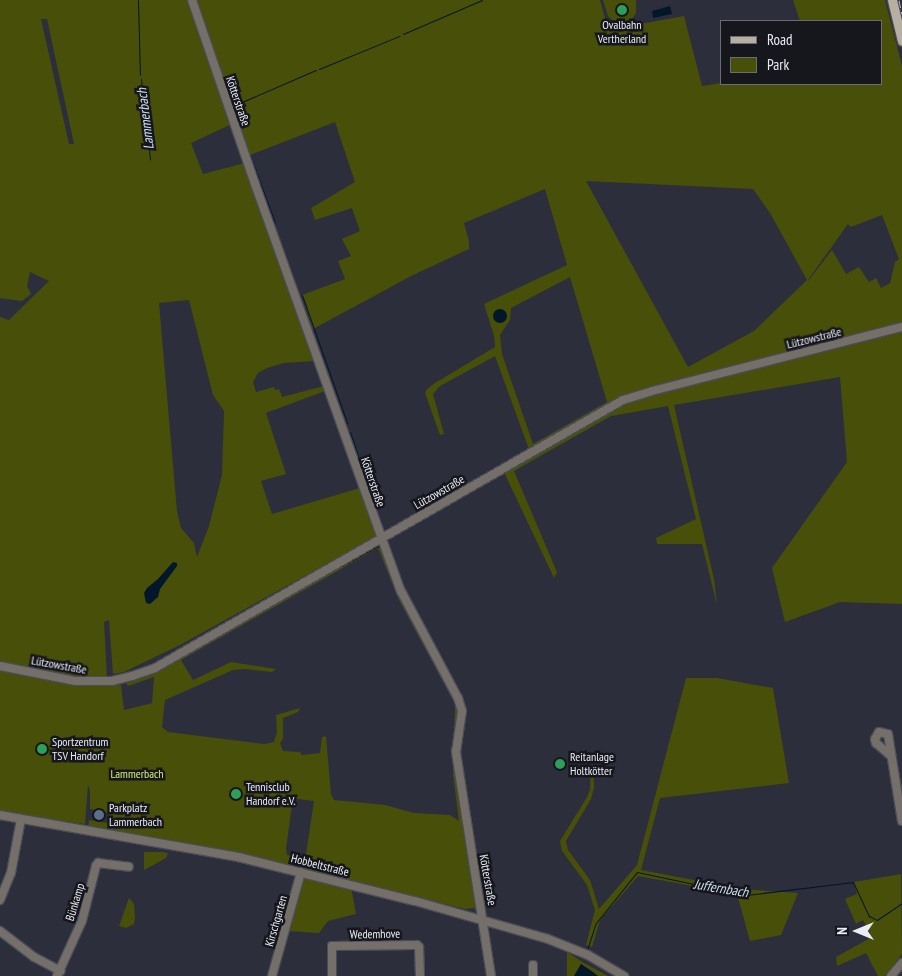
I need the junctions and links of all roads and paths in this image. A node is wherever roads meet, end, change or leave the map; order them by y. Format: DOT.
graph roads {
  1 [pos="192,0"];
  2 [pos="892,0"];
  3 [pos="902,41"];
  4 [pos="902,327"];
  5 [pos="381,538"];
  6 [pos="0,666"];
  7 [pos="891,756"];
  8 [pos="0,816"];
  9 [pos="21,819"];
  10 [pos="902,821"];
  11 [pos="129,867"];
  12 [pos="301,872"];
  13 [pos="0,900"];
  14 [pos="484,920"];
  15 [pos="0,931"];
  16 [pos="902,963"];
  17 [pos="533,965"];
  18 [pos="58,974"];
  19 [pos="272,976"];
  20 [pos="332,976"];
  21 [pos="420,976"];
  22 [pos="491,976"];
  23 [pos="533,976"];
  24 [pos="624,976"];
  25 [pos="890,976"];
  1 -- 5 [label="street, Kötterstraße"];
  2 -- 3 [label="main road"];
  4 -- 5 [label="street, Lützowstraße"];
  5 -- 6 [label="street, Lützowstraße"];
  5 -- 14 [label="street, Kötterstraße"];
  7 -- 10 [label="street"];
  8 -- 9 [label="street, Hobbeltstraße"];
  9 -- 12 [label="street, Hobbeltstraße"];
  9 -- 13 [label="street"];
  11 -- 18 [label="street, Bünkamp"];
  12 -- 14 [label="street, Hobbeltstraße"];
  12 -- 19 [label="street, Kirschgarten"];
  14 -- 22 [label="street, Kötterstraße"];
  14 -- 24 [label="street, Hobbeltstraße"];
  15 -- 18 [label="street"];
  16 -- 25 [label="street"];
  17 -- 23 [label="street"];
  20 -- 21 [label="street, Wedemhove"];
}
